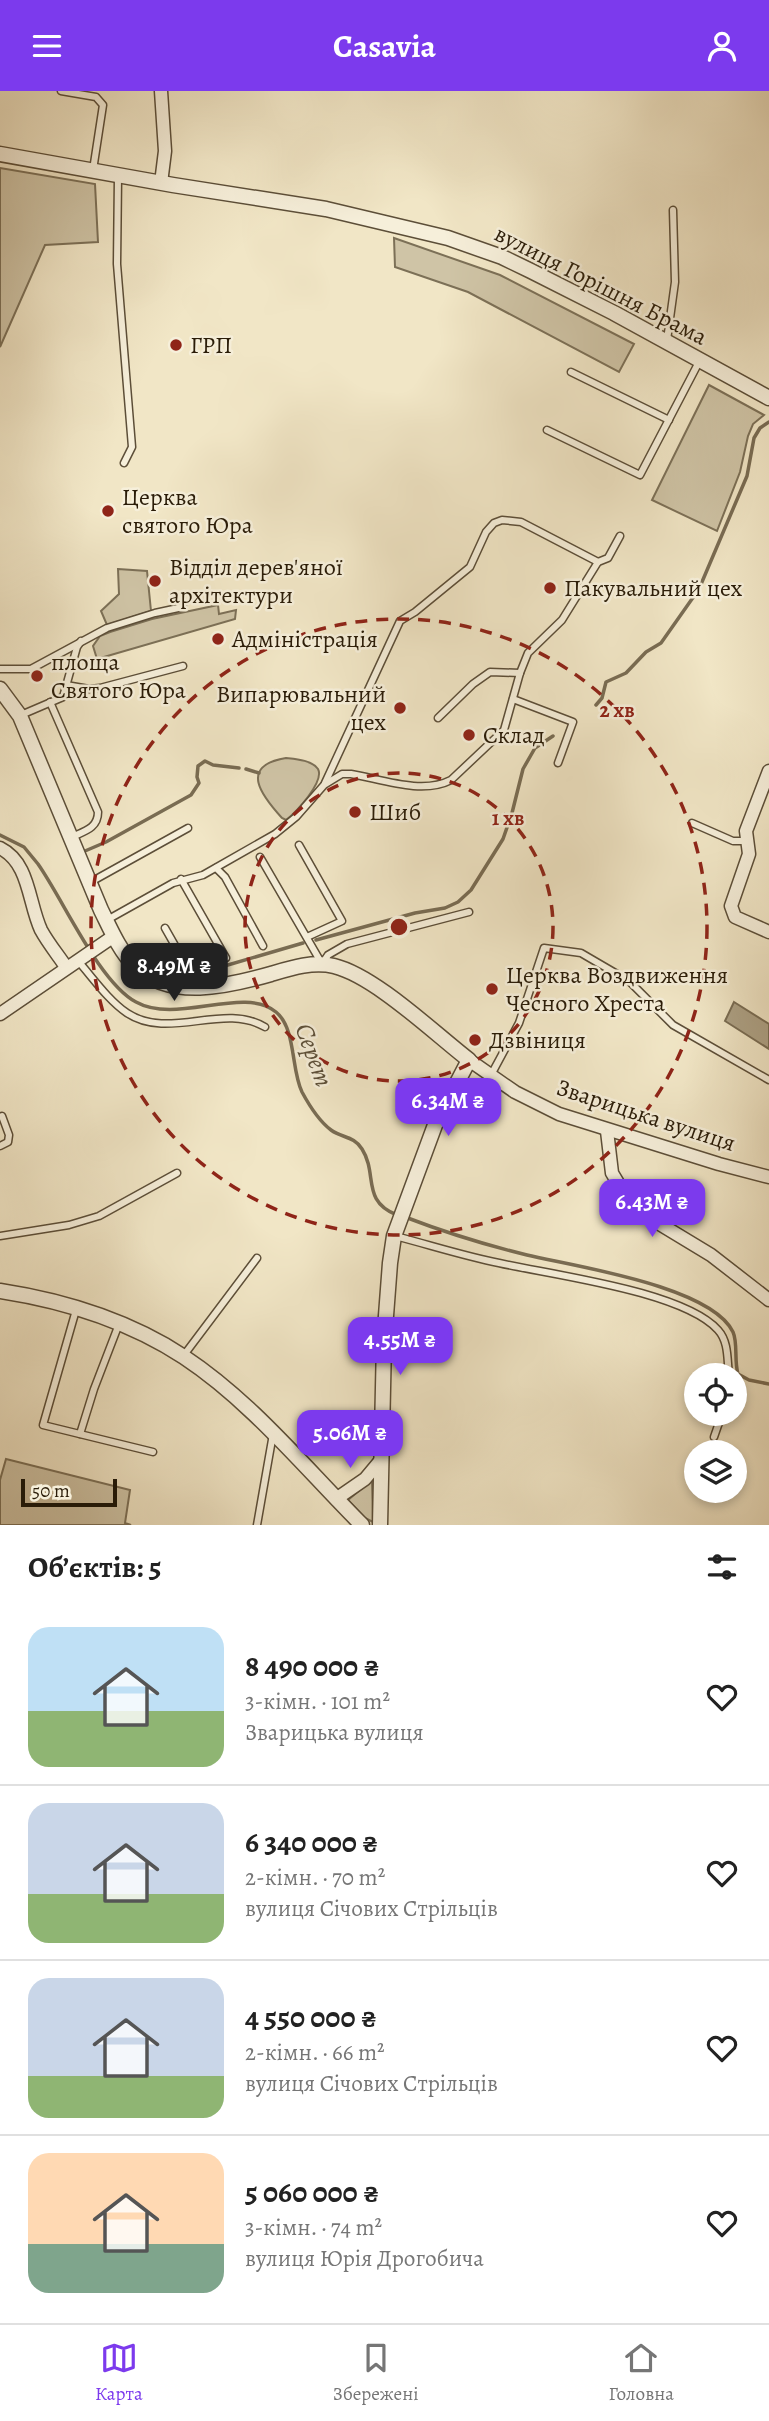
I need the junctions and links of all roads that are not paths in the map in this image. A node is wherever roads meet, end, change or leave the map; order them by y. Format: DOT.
graph roads {
  1 [pos="61,91"];
  2 [pos="161,91"];
  3 [pos="0,154"];
  4 [pos="93,170"];
  5 [pos="118,175"];
  6 [pos="161,183"];
  7 [pos="673,209"];
  8 [pos="667,341"];
  9 [pos="700,361"];
  10 [pos="571,372"];
  11 [pos="769,398"];
  12 [pos="669,420"];
  13 [pos="547,430"];
  14 [pos="124,463"];
  15 [pos="620,536"];
  16 [pos="598,562"];
  17 [pos="183,607"];
  18 [pos="82,639"];
  19 [pos="65,649"];
  20 [pos="73,662"];
  21 [pos="183,666"];
  22 [pos="0,669"];
  23 [pos="520,673"];
  24 [pos="66,685"];
  25 [pos="0,689"];
  26 [pos="513,699"];
  27 [pos="50,702"];
  28 [pos="20,716"];
  29 [pos="438,718"];
  30 [pos="558,763"];
  31 [pos="769,771"];
  32 [pos="324,785"];
  33 [pos="692,823"];
  34 [pos="188,828"];
  35 [pos="70,838"];
  36 [pos="748,841"];
  37 [pos="299,845"];
  38 [pos="0,848"];
  39 [pos="260,857"];
  40 [pos="216,868"];
  41 [pos="181,879"];
  42 [pos="89,883"];
  43 [pos="469,912"];
  44 [pos="106,921"];
  45 [pos="165,929"];
  46 [pos="769,932"];
  47 [pos="114,936"];
  48 [pos="307,937"];
  49 [pos="263,946"];
  50 [pos="75,961"];
  51 [pos="322,964"];
  52 [pos="0,1014"];
  53 [pos="265,1027"];
  54 [pos="469,1061"];
  55 [pos="491,1075"];
  56 [pos="769,1080"];
  57 [pos="2,1116"];
  58 [pos="607,1131"];
  59 [pos="0,1146"];
  60 [pos="177,1173"];
  61 [pos="769,1177"];
  62 [pos="396,1231"];
  63 [pos="0,1236"];
  64 [pos="257,1258"];
  65 [pos="0,1291"];
  66 [pos="769,1300"];
  67 [pos="77,1308"];
  68 [pos="120,1324"];
  69 [pos="183,1357"];
  70 [pos="728,1363"];
  71 [pos="718,1426"];
  72 [pos="273,1433"];
  73 [pos="80,1434"];
  74 [pos="714,1437"];
  75 [pos="153,1452"];
  76 [pos="380,1461"];
  77 [pos="336,1499"];
  78 [pos="257,1525"];
  79 [pos="362,1525"];
  80 [pos="380,1525"];
  1 -- 4 [label="lane"];
  2 -- 6 [label="street"];
  3 -- 4 [label="street, вулиця Горішня Брама"];
  4 -- 5 [label="street, вулиця Горішня Брама"];
  5 -- 6 [label="street, вулиця Горішня Брама"];
  5 -- 14 [label="lane"];
  6 -- 8 [label="street, вулиця Горішня Брама"];
  7 -- 8 [label="lane"];
  8 -- 9 [label="street, вулиця Горішня Брама"];
  9 -- 11 [label="street, вулиця Горішня Брама"];
  9 -- 12 [label="lane"];
  10 -- 12 [label="lane"];
  12 -- 13 [label="lane"];
  15 -- 16 [label="lane"];
  16 -- 23 [label="lane"];
  16 -- 32 [label="lane"];
  17 -- 18 [label="lane"];
  18 -- 19 [label="lane"];
  18 -- 20 [label="lane"];
  19 -- 20 [label="lane"];
  19 -- 22 [label="lane"];
  20 -- 24 [label="lane"];
  21 -- 24 [label="lane"];
  23 -- 26 [label="lane"];
  23 -- 29 [label="lane"];
  24 -- 27 [label="lane"];
  25 -- 28 [label="street, Зварицька вулиця"];
  26 -- 30 [label="lane"];
  26 -- 32 [label="lane"];
  27 -- 28 [label="lane"];
  27 -- 35 [label="lane"];
  28 -- 35 [label="street, Зварицька вулиця"];
  31 -- 36 [label="street"];
  32 -- 40 [label="lane"];
  33 -- 36 [label="lane"];
  34 -- 42 [label="lane"];
  35 -- 42 [label="street, Зварицька вулиця"];
  36 -- 46 [label="street"];
  37 -- 48 [label="lane"];
  38 -- 50 [label="street"];
  39 -- 48 [label="lane"];
  40 -- 41 [label="lane"];
  40 -- 49 [label="lane"];
  41 -- 44 [label="lane"];
  41 -- 45 [label="lane"];
  42 -- 44 [label="street, Зварицька вулиця"];
  43 -- 51 [label="lane"];
  44 -- 47 [label="street, Зварицька вулиця"];
  47 -- 50 [label="street"];
  47 -- 51 [label="street, Зварицька вулиця"];
  48 -- 51 [label="lane"];
  50 -- 52 [label="street"];
  50 -- 53 [label="lane"];
  51 -- 54 [label="street, Зварицька вулиця"];
  54 -- 55 [label="street, Зварицька вулиця"];
  54 -- 62 [label="street"];
  55 -- 56 [label="lane"];
  55 -- 58 [label="street, Зварицька вулиця"];
  57 -- 59 [label="lane"];
  58 -- 61 [label="street, Зварицька вулиця"];
  58 -- 66 [label="street"];
  60 -- 63 [label="lane"];
  62 -- 70 [label="lane"];
  62 -- 76 [label="street"];
  64 -- 69 [label="lane"];
  65 -- 67 [label="street"];
  67 -- 68 [label="street"];
  67 -- 73 [label="lane"];
  68 -- 69 [label="street"];
  68 -- 73 [label="lane"];
  69 -- 72 [label="street"];
  71 -- 74 [label="lane"];
  72 -- 77 [label="street"];
  72 -- 78 [label="lane"];
  73 -- 75 [label="lane"];
  76 -- 77 [label="street"];
  76 -- 80 [label="street"];
  77 -- 79 [label="street"];
}
